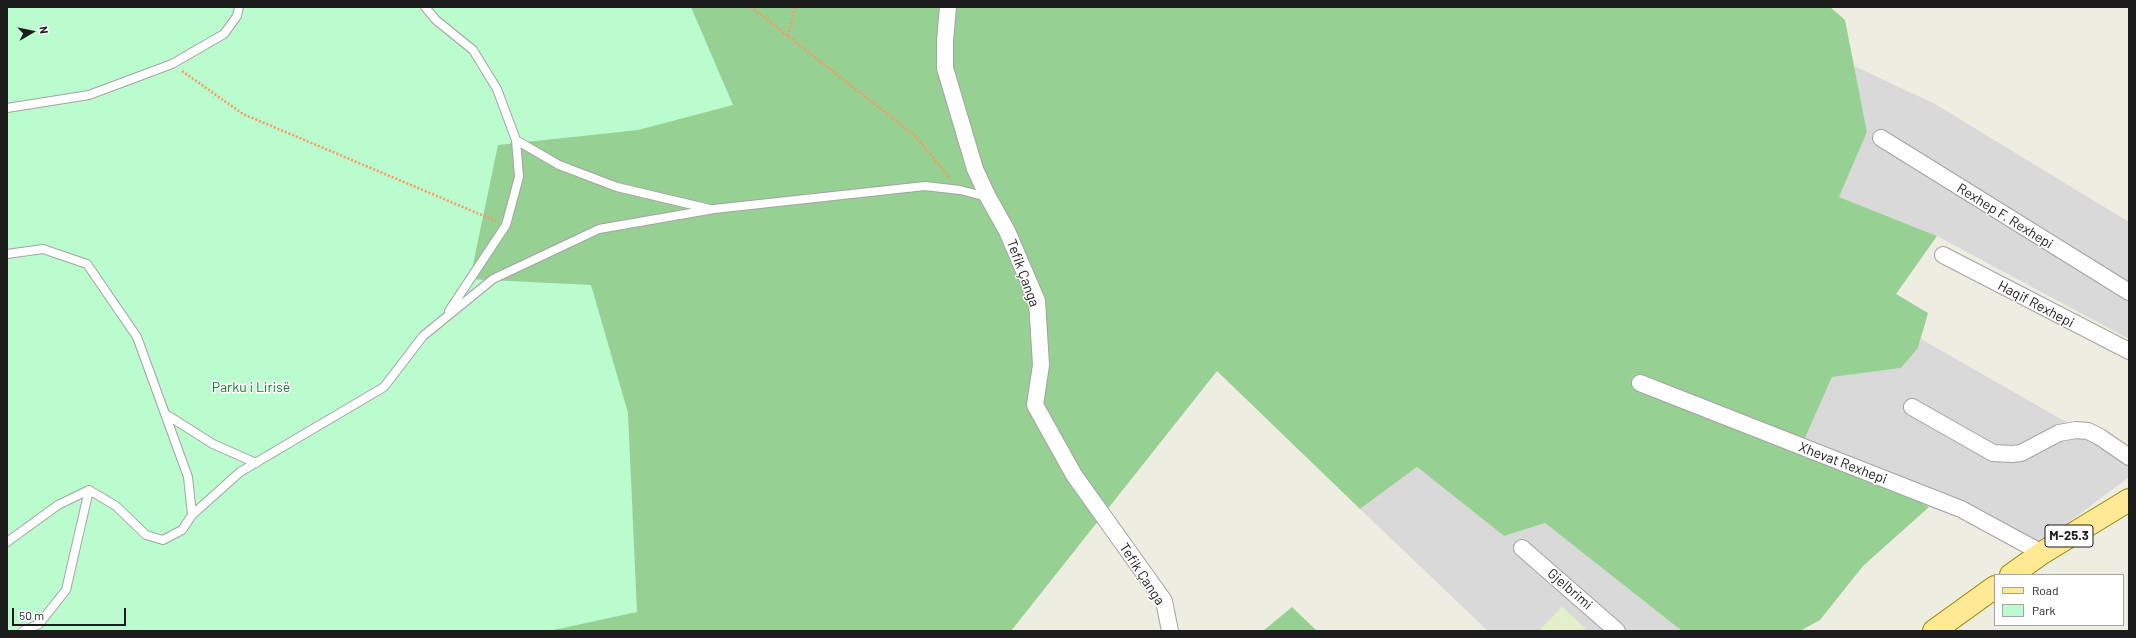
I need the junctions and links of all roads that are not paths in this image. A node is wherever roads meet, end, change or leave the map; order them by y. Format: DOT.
graph roads {
  1 [pos="239,7"];
  2 [pos="425,7"];
  3 [pos="948,7"];
  4 [pos="7,108"];
  5 [pos="1881,138"];
  6 [pos="516,140"];
  7 [pos="988,197"];
  8 [pos="714,209"];
  9 [pos="7,254"];
  10 [pos="1943,255"];
  11 [pos="2129,292"];
  12 [pos="444,318"];
  13 [pos="2129,352"];
  14 [pos="1640,383"];
  15 [pos="1912,407"];
  16 [pos="167,414"];
  17 [pos="2129,457"];
  18 [pos="256,463"];
  19 [pos="89,490"];
  20 [pos="2129,500"];
  21 [pos="192,515"];
  22 [pos="7,542"];
  23 [pos="1522,548"];
  24 [pos="2042,553"];
  25 [pos="2012,574"];
  26 [pos="1994,588"];
  27 [pos="23,631"];
  28 [pos="1170,631"];
  29 [pos="1617,631"];
  30 [pos="1934,631"];
  1 -- 4 [label="lane"];
  2 -- 6 [label="lane"];
  3 -- 7 [label="street, Tefik Çanga"];
  5 -- 11 [label="street, Rexhep F. Rexhepi"];
  6 -- 8 [label="lane"];
  6 -- 12 [label="lane"];
  7 -- 8 [label="lane"];
  7 -- 28 [label="street, Tefik Çanga"];
  8 -- 12 [label="lane"];
  9 -- 16 [label="lane"];
  10 -- 13 [label="street, Haqif Rexhepi"];
  12 -- 18 [label="lane"];
  14 -- 24 [label="street, Xhevat Rexhepi"];
  15 -- 17 [label="street"];
  16 -- 18 [label="lane"];
  16 -- 21 [label="lane"];
  18 -- 21 [label="lane"];
  19 -- 21 [label="lane"];
  19 -- 22 [label="lane"];
  19 -- 27 [label="lane"];
  20 -- 24 [label="main road, M-25.3"];
  23 -- 29 [label="street, Gjelbrimi"];
  24 -- 25 [label="main road, M-25.3"];
  26 -- 30 [label="main road"];
}
